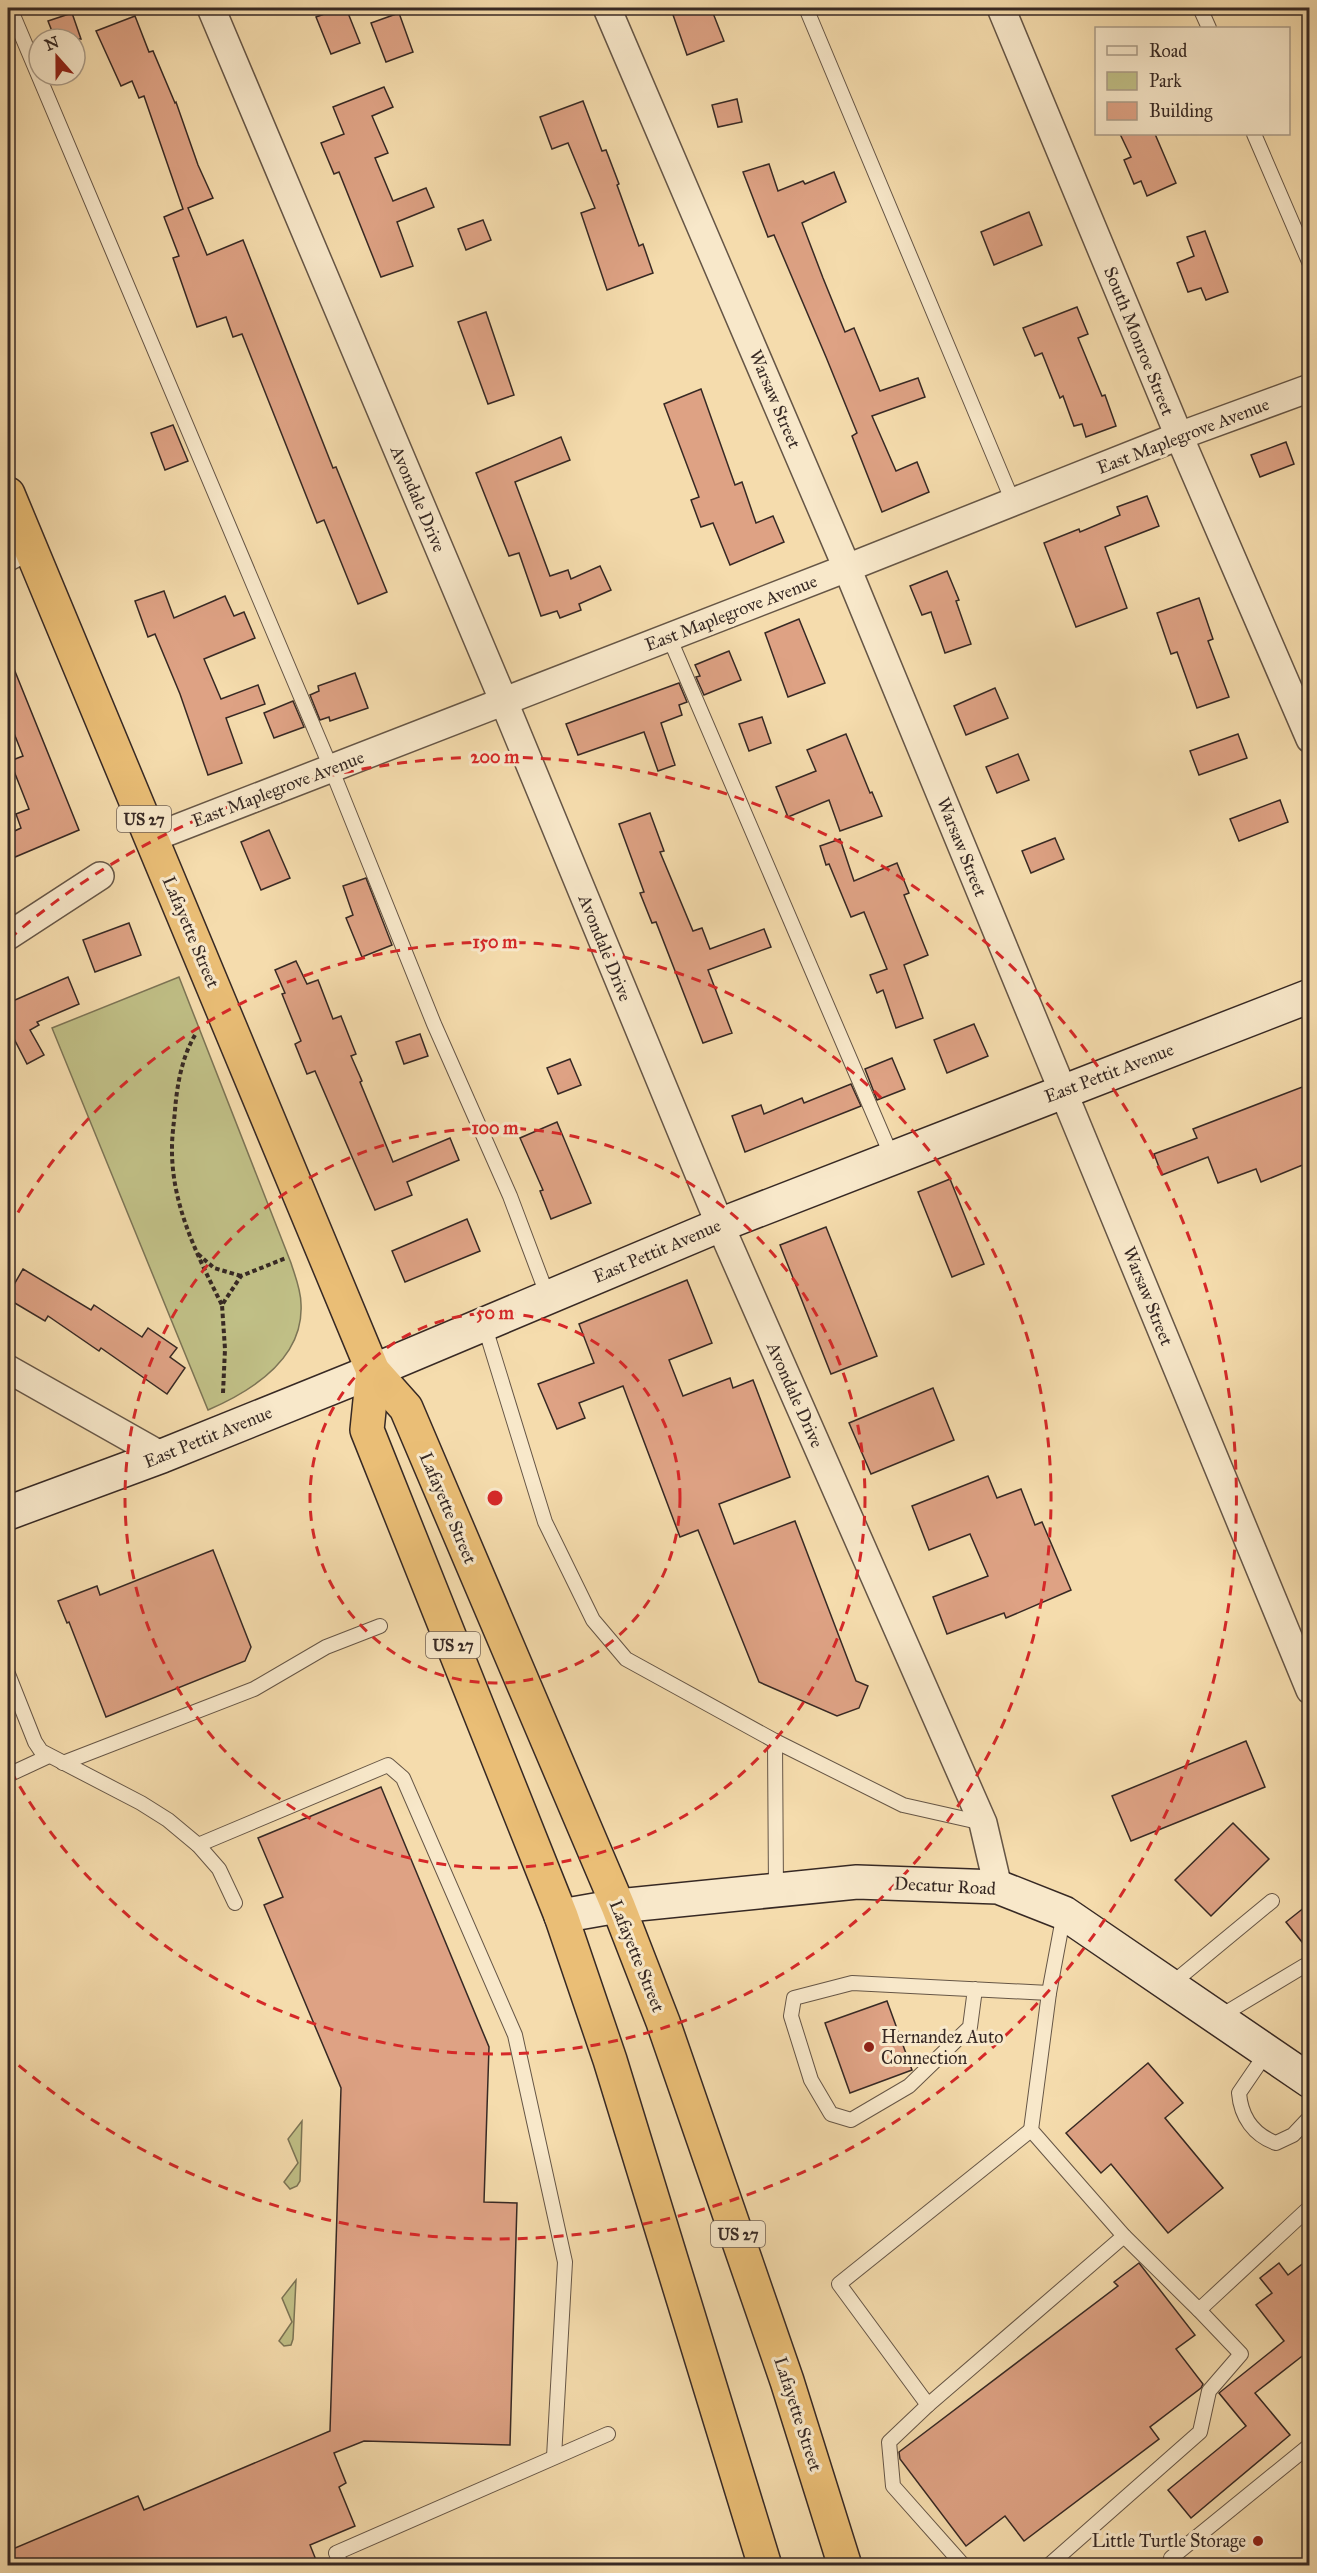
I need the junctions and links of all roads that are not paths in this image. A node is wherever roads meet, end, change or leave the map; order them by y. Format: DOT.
graph roads {
  1 [pos="10,8"];
  2 [pos="211,8"];
  3 [pos="607,8"];
  4 [pos="806,8"];
  5 [pos="1001,8"];
  6 [pos="1200,8"];
  7 [pos="1209,27"];
  8 [pos="1254,135"];
  9 [pos="1310,264"];
  10 [pos="1310,388"];
  11 [pos="1179,436"];
  12 [pos="8,494"];
  13 [pos="1013,502"];
  14 [pos="18,551"];
  15 [pos="847,568"];
  16 [pos="669,637"];
  17 [pos="504,702"];
  18 [pos="1310,739"];
  19 [pos="332,768"];
  20 [pos="152,838"];
  21 [pos="100,876"];
  22 [pos="8,936"];
  23 [pos="1310,996"];
  24 [pos="1063,1090"];
  25 [pos="892,1157"];
  26 [pos="720,1225"];
  27 [pos="548,1297"];
  28 [pos="484,1324"];
  29 [pos="8,1369"];
  30 [pos="373,1371"];
  31 [pos="162,1456"];
  32 [pos="8,1513"];
  33 [pos="380,1626"];
  34 [pos="8,1674"];
  35 [pos="1310,1690"];
  36 [pos="776,1741"];
  37 [pos="49,1756"];
  38 [pos="63,1763"];
  39 [pos="8,1775"];
  40 [pos="983,1822"];
  41 [pos="198,1845"];
  42 [pos="998,1887"];
  43 [pos="776,1891"];
  44 [pos="1272,1901"];
  45 [pos="235,1903"];
  46 [pos="618,1906"];
  47 [pos="1064,1913"];
  48 [pos="561,1916"];
  49 [pos="1304,1966"];
  50 [pos="1169,1986"];
  51 [pos="975,1989"];
  52 [pos="1049,1993"];
  53 [pos="1217,2018"];
  54 [pos="1268,2052"];
  55 [pos="1310,2081"];
  56 [pos="1310,2117"];
  57 [pos="1031,2130"];
  58 [pos="1310,2207"];
  59 [pos="1124,2236"];
  60 [pos="1200,2310"];
  61 [pos="928,2405"];
  62 [pos="608,2434"];
  63 [pos="1310,2445"];
  64 [pos="554,2457"];
  65 [pos="1171,2558"];
  66 [pos="342,2565"];
  67 [pos="765,2565"];
  68 [pos="845,2565"];
  69 [pos="964,2565"];
  70 [pos="1048,2565"];
  1 -- 19 [label="lane"];
  2 -- 17 [label="street, Avondale Drive"];
  3 -- 15 [label="street, Warsaw Street"];
  4 -- 13 [label="lane"];
  5 -- 11 [label="street, South Monroe Street"];
  6 -- 7 [label="lane"];
  8 -- 9 [label="lane"];
  10 -- 11 [label="street, East Maplegrove Avenue"];
  11 -- 13 [label="street, East Maplegrove Avenue"];
  11 -- 18 [label="street, South Monroe Street"];
  12 -- 14 [label="highway, Lafayette Street / US 27"];
  13 -- 15 [label="street, East Maplegrove Avenue"];
  14 -- 20 [label="highway, Lafayette Street / US 27"];
  15 -- 16 [label="street, East Maplegrove Avenue"];
  15 -- 24 [label="street, Warsaw Street"];
  16 -- 17 [label="street, East Maplegrove Avenue"];
  16 -- 25 [label="lane"];
  17 -- 19 [label="street, East Maplegrove Avenue"];
  17 -- 26 [label="street, Avondale Drive"];
  19 -- 20 [label="street, East Maplegrove Avenue"];
  19 -- 27 [label="lane"];
  20 -- 30 [label="highway, Lafayette Street / US 27"];
  21 -- 22 [label="street"];
  23 -- 24 [label="street, East Pettit Avenue"];
  24 -- 25 [label="street, East Pettit Avenue"];
  24 -- 35 [label="street, Warsaw Street"];
  25 -- 26 [label="street, East Pettit Avenue"];
  26 -- 27 [label="street, East Pettit Avenue"];
  26 -- 40 [label="street, Avondale Drive"];
  27 -- 28 [label="street, East Pettit Avenue"];
  28 -- 30 [label="street, East Pettit Avenue"];
  28 -- 36 [label="lane"];
  29 -- 31 [label="street"];
  30 -- 31 [label="street, East Pettit Avenue"];
  30 -- 46 [label="highway, Lafayette Street / US 27"];
  30 -- 48 [label="highway, Lafayette Street / US 27"];
  31 -- 32 [label="street, East Pettit Avenue"];
  33 -- 38 [label="lane"];
  34 -- 37 [label="lane"];
  36 -- 40 [label="lane"];
  36 -- 43 [label="lane"];
  37 -- 38 [label="lane"];
  37 -- 39 [label="lane"];
  38 -- 41 [label="lane"];
  40 -- 42 [label="street, Avondale Drive"];
  41 -- 45 [label="lane"];
  41 -- 64 [label="lane"];
  42 -- 43 [label="street, Decatur Road"];
  42 -- 47 [label="street, Decatur Road"];
  43 -- 46 [label="street, Decatur Road"];
  44 -- 50 [label="lane"];
  46 -- 48 [label="street, Decatur Road"];
  46 -- 68 [label="highway, Lafayette Street / US 27"];
  47 -- 50 [label="street, Decatur Road"];
  47 -- 52 [label="lane"];
  48 -- 67 [label="highway, Lafayette Street / US 27"];
  49 -- 53 [label="lane"];
  50 -- 53 [label="street, Decatur Road"];
  51 -- 51 [label="lane"];
  51 -- 52 [label="lane"];
  52 -- 57 [label="lane"];
  53 -- 54 [label="street, Decatur Road"];
  54 -- 55 [label="street, Decatur Road"];
  54 -- 56 [label="lane"];
  57 -- 59 [label="lane"];
  57 -- 61 [label="lane"];
  58 -- 60 [label="lane"];
  59 -- 60 [label="lane"];
  59 -- 61 [label="lane"];
  60 -- 70 [label="lane"];
  61 -- 69 [label="lane"];
  62 -- 64 [label="lane"];
  63 -- 65 [label="lane"];
  64 -- 66 [label="lane"];
}
